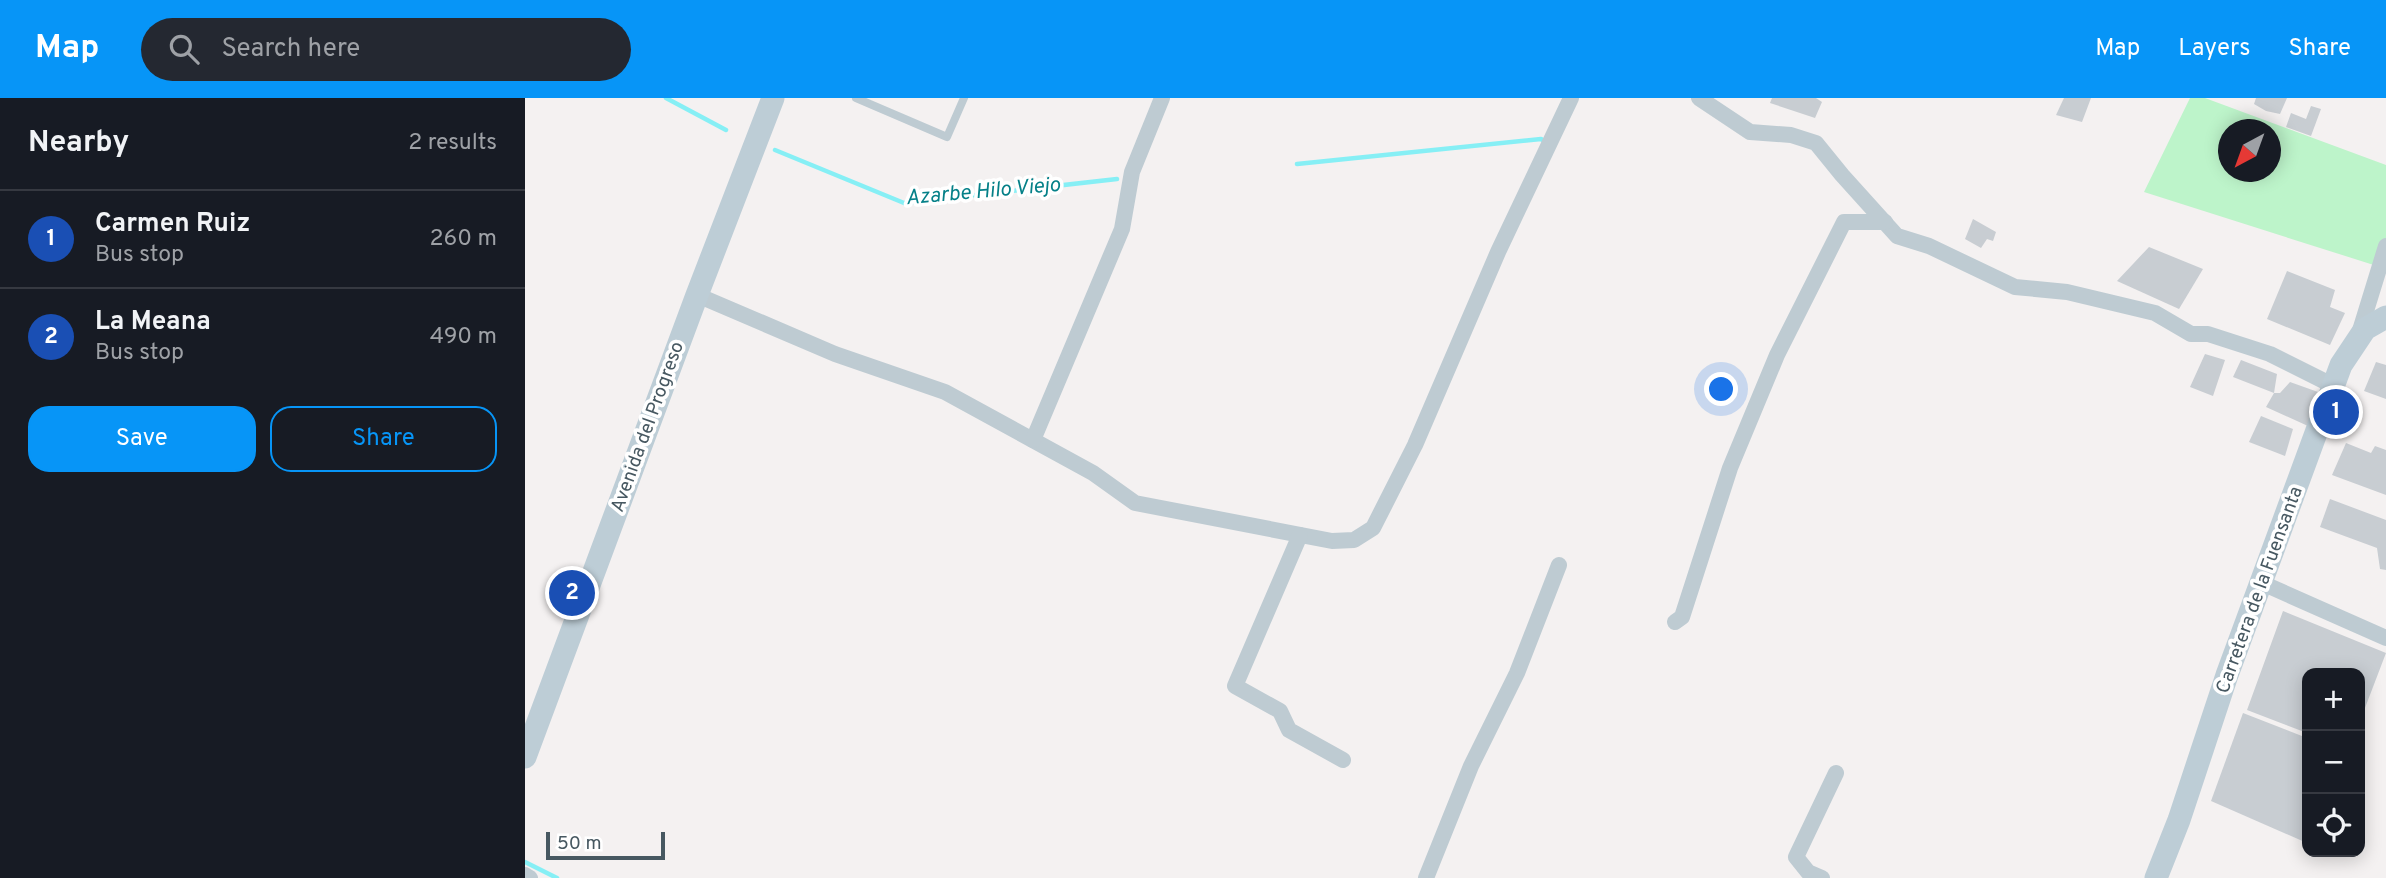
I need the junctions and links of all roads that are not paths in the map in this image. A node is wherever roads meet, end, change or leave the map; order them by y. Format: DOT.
graph roads {
  1 [pos="773,98"];
  2 [pos="856,98"];
  3 [pos="964,98"];
  4 [pos="1162,98"];
  5 [pos="1571,98"];
  6 [pos="1699,98"];
  7 [pos="1885,222"];
  8 [pos="2386,246"];
  9 [pos="697,295"];
  10 [pos="2386,317"];
  11 [pos="2357,342"];
  12 [pos="2334,386"];
  13 [pos="1033,440"];
  14 [pos="1300,535"];
  15 [pos="1559,565"];
  16 [pos="2262,583"];
  17 [pos="1675,622"];
  18 [pos="2386,638"];
  19 [pos="525,757"];
  20 [pos="1343,760"];
  21 [pos="1836,773"];
  22 [pos="525,875"];
  23 [pos="530,878"];
  24 [pos="1426,878"];
  25 [pos="1822,878"];
  26 [pos="2156,878"];
  1 -- 9 [label="main road, Avenida del Progreso"];
  2 -- 3 [label="lane"];
  4 -- 13 [label="street"];
  5 -- 14 [label="street"];
  6 -- 7 [label="street"];
  7 -- 12 [label="street"];
  7 -- 17 [label="street"];
  8 -- 11 [label="street"];
  9 -- 13 [label="street"];
  9 -- 19 [label="main road, Avenida del Progreso"];
  10 -- 11 [label="main road, Carretera de la Fuensanta"];
  11 -- 12 [label="main road, Carretera de la Fuensanta"];
  12 -- 16 [label="main road, Carretera de la Fuensanta"];
  13 -- 14 [label="street"];
  14 -- 20 [label="street"];
  15 -- 24 [label="street"];
  16 -- 18 [label="street"];
  16 -- 26 [label="main road, Carretera de la Fuensanta"];
  21 -- 25 [label="street"];
  22 -- 23 [label="street"];
}
